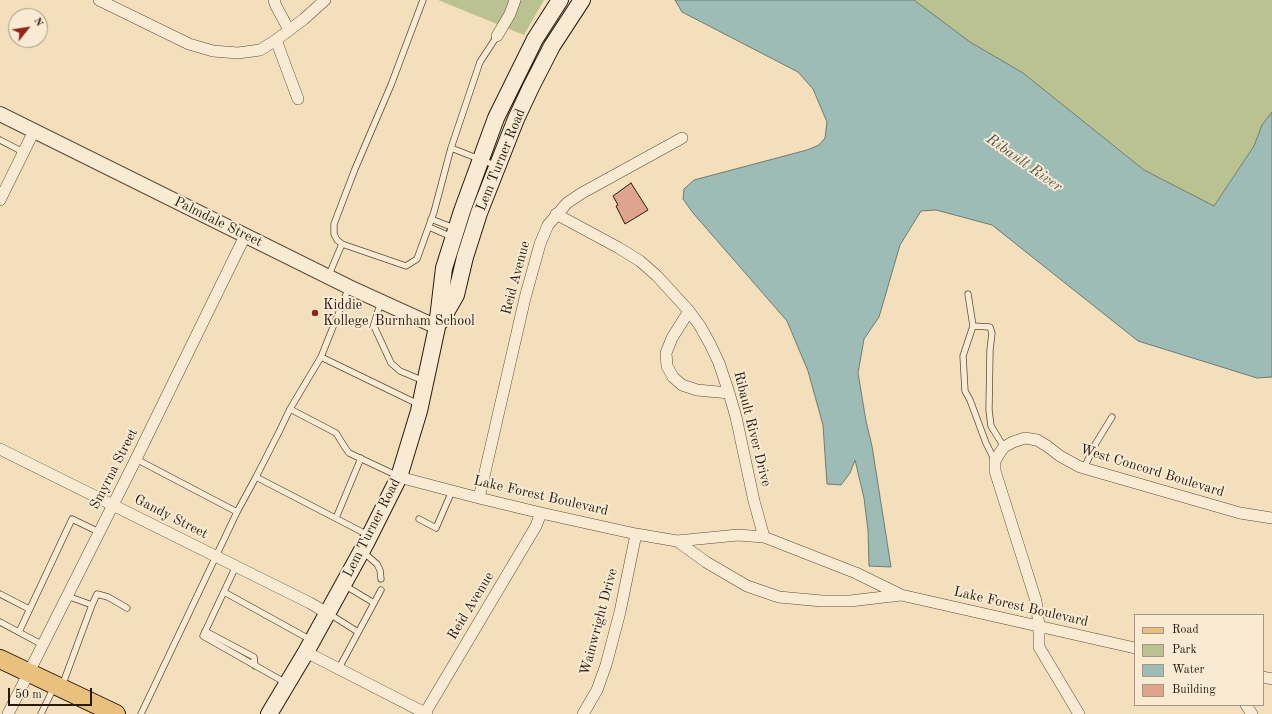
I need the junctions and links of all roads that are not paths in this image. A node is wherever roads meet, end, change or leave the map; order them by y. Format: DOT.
graph roads {
  1 [pos="100,0"];
  2 [pos="274,0"];
  3 [pos="325,0"];
  4 [pos="423,0"];
  5 [pos="508,0"];
  6 [pos="515,0"];
  7 [pos="560,0"];
  8 [pos="582,0"];
  9 [pos="112,3"];
  10 [pos="289,30"];
  11 [pos="497,36"];
  12 [pos="276,40"];
  13 [pos="298,99"];
  14 [pos="0,114"];
  15 [pos="34,131"];
  16 [pos="682,138"];
  17 [pos="0,140"];
  18 [pos="451,148"];
  19 [pos="23,152"];
  20 [pos="480,160"];
  21 [pos="497,166"];
  22 [pos="0,200"];
  23 [pos="556,214"];
  24 [pos="431,219"];
  25 [pos="429,227"];
  26 [pos="455,233"];
  27 [pos="245,236"];
  28 [pos="342,244"];
  29 [pos="328,277"];
  30 [pos="349,287"];
  31 [pos="968,294"];
  32 [pos="381,303"];
  33 [pos="689,311"];
  34 [pos="973,326"];
  35 [pos="437,327"];
  36 [pos="321,358"];
  37 [pos="426,382"];
  38 [pos="729,392"];
  39 [pos="421,405"];
  40 [pos="290,409"];
  41 [pos="1112,417"];
  42 [pos="1004,447"];
  43 [pos="0,449"];
  44 [pos="361,458"];
  45 [pos="136,459"];
  46 [pos="995,461"];
  47 [pos="1084,468"];
  48 [pos="256,477"];
  49 [pos="399,477"];
  50 [pos="452,491"];
  51 [pos="479,498"];
  52 [pos="113,504"];
  53 [pos="237,512"];
  54 [pos="541,513"];
  55 [pos="336,518"];
  56 [pos="1272,518"];
  57 [pos="419,519"];
  58 [pos="99,532"];
  59 [pos="636,534"];
  60 [pos="370,536"];
  61 [pos="764,537"];
  62 [pos="677,541"];
  63 [pos="362,550"];
  64 [pos="216,556"];
  65 [pos="236,566"];
  66 [pos="381,578"];
  67 [pos="343,585"];
  68 [pos="381,590"];
  69 [pos="224,592"];
  70 [pos="0,594"];
  71 [pos="900,595"];
  72 [pos="67,596"];
  73 [pos="374,604"];
  74 [pos="92,605"];
  75 [pos="127,608"];
  76 [pos="29,609"];
  77 [pos="327,613"];
  78 [pos="0,622"];
  79 [pos="1039,626"];
  80 [pos="19,632"];
  81 [pos="358,632"];
  82 [pos="43,645"];
  83 [pos="309,646"];
  84 [pos="1134,648"];
  85 [pos="0,659"];
  86 [pos="339,668"];
  87 [pos="29,673"];
  88 [pos="287,684"];
  89 [pos="58,686"];
  90 [pos="426,713"];
  91 [pos="8,714"];
  92 [pos="43,714"];
  93 [pos="114,714"];
  94 [pos="141,714"];
  95 [pos="269,714"];
  96 [pos="583,714"];
  97 [pos="1079,714"];
  1 -- 9 [label="street"];
  2 -- 10 [label="street"];
  3 -- 10 [label="street"];
  4 -- 28 [label="lane"];
  5 -- 11 [label="street"];
  6 -- 11 [label="street"];
  7 -- 20 [label="main road, Lem Turner Road"];
  8 -- 21 [label="main road, Lem Turner Road"];
  9 -- 12 [label="street"];
  10 -- 12 [label="street"];
  11 -- 18 [label="lane"];
  12 -- 13 [label="street"];
  14 -- 15 [label="street, Palmdale Street"];
  15 -- 19 [label="street"];
  15 -- 27 [label="street, Palmdale Street"];
  16 -- 23 [label="street, Reid Avenue"];
  17 -- 19 [label="lane"];
  18 -- 20 [label="lane"];
  18 -- 24 [label="lane"];
  19 -- 22 [label="street"];
  20 -- 21 [label="lane"];
  20 -- 26 [label="main road, Lem Turner Road"];
  21 -- 35 [label="main road, Lem Turner Road"];
  23 -- 33 [label="street, Ribault River Drive"];
  23 -- 51 [label="street, Reid Avenue"];
  24 -- 25 [label="lane"];
  24 -- 26 [label="lane"];
  25 -- 26 [label="lane"];
  25 -- 28 [label="lane"];
  26 -- 35 [label="main road, Lem Turner Road"];
  27 -- 29 [label="street, Palmdale Street"];
  27 -- 45 [label="street, Smyrna Street"];
  28 -- 29 [label="lane"];
  29 -- 30 [label="street, Palmdale Street"];
  30 -- 32 [label="street, Palmdale Street"];
  30 -- 36 [label="lane"];
  31 -- 34 [label="lane"];
  32 -- 35 [label="street, Palmdale Street"];
  32 -- 37 [label="lane"];
  33 -- 38 [label="street, Ribault River Drive"];
  33 -- 38 [label="street"];
  34 -- 42 [label="lane"];
  34 -- 46 [label="lane"];
  35 -- 37 [label="main road, Lem Turner Road"];
  36 -- 39 [label="lane"];
  36 -- 40 [label="lane"];
  37 -- 39 [label="main road, Lem Turner Road"];
  38 -- 61 [label="street, Ribault River Drive"];
  39 -- 49 [label="main road, Lem Turner Road"];
  40 -- 44 [label="lane"];
  40 -- 48 [label="lane"];
  41 -- 47 [label="lane"];
  42 -- 46 [label="street"];
  42 -- 47 [label="street, West Concord Boulevard"];
  43 -- 52 [label="street, Gandy Street"];
  44 -- 49 [label="lane"];
  44 -- 55 [label="lane"];
  45 -- 52 [label="street, Smyrna Street"];
  45 -- 53 [label="lane"];
  46 -- 79 [label="street"];
  47 -- 56 [label="street, West Concord Boulevard"];
  48 -- 53 [label="lane"];
  48 -- 55 [label="lane"];
  49 -- 50 [label="street, Lake Forest Boulevard"];
  49 -- 60 [label="main road, Lem Turner Road"];
  50 -- 51 [label="street, Lake Forest Boulevard"];
  50 -- 57 [label="lane"];
  51 -- 54 [label="street, Lake Forest Boulevard"];
  52 -- 58 [label="street, Smyrna Street"];
  52 -- 64 [label="street, Gandy Street"];
  53 -- 64 [label="lane"];
  54 -- 59 [label="street, Lake Forest Boulevard"];
  54 -- 90 [label="street, Reid Avenue"];
  55 -- 60 [label="lane"];
  58 -- 72 [label="street, Smyrna Street"];
  58 -- 76 [label="lane"];
  59 -- 62 [label="street, Lake Forest Boulevard"];
  59 -- 96 [label="street, Wainwright Drive"];
  60 -- 63 [label="main road, Lem Turner Road"];
  61 -- 62 [label="street, Lake Forest Boulevard"];
  61 -- 71 [label="street, Lake Forest Boulevard"];
  62 -- 71 [label="street, Lake Forest Boulevard"];
  63 -- 66 [label="lane"];
  63 -- 67 [label="main road, Lem Turner Road"];
  64 -- 65 [label="street, Gandy Street"];
  64 -- 94 [label="lane"];
  65 -- 69 [label="lane"];
  65 -- 77 [label="street, Gandy Street"];
  67 -- 73 [label="lane"];
  67 -- 77 [label="main road, Lem Turner Road"];
  68 -- 73 [label="lane"];
  69 -- 83 [label="lane"];
  69 -- 88 [label="lane"];
  70 -- 76 [label="lane"];
  71 -- 79 [label="street, Lake Forest Boulevard"];
  72 -- 74 [label="lane"];
  72 -- 82 [label="street, Smyrna Street"];
  73 -- 81 [label="lane"];
  74 -- 75 [label="lane"];
  74 -- 89 [label="lane"];
  76 -- 80 [label="lane"];
  77 -- 81 [label="lane"];
  77 -- 83 [label="main road, Lem Turner Road"];
  78 -- 80 [label="lane"];
  79 -- 84 [label="street, Lake Forest Boulevard"];
  79 -- 97 [label="street"];
  80 -- 82 [label="lane"];
  81 -- 86 [label="lane"];
  82 -- 87 [label="street, Smyrna Street"];
  83 -- 86 [label="street"];
  83 -- 88 [label="main road, Lem Turner Road"];
  85 -- 87 [label="main road"];
  86 -- 90 [label="street"];
  87 -- 89 [label="main road"];
  87 -- 91 [label="street, Smyrna Street"];
  88 -- 95 [label="main road, Lem Turner Road"];
  89 -- 92 [label="lane"];
  89 -- 93 [label="main road"];
}
